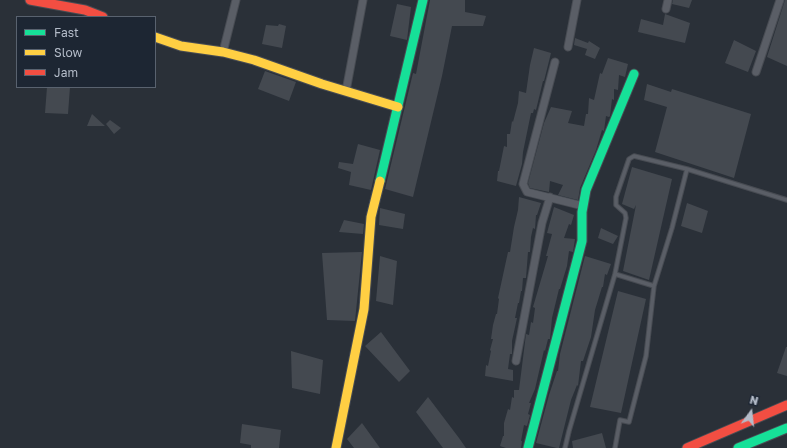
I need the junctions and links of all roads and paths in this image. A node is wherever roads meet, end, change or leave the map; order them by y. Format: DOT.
graph roads {
  1 [pos="30,0"];
  2 [pos="236,0"];
  3 [pos="363,0"];
  4 [pos="423,0"];
  5 [pos="577,0"];
  6 [pos="668,0"];
  7 [pos="780,0"];
  8 [pos="61,2"];
  9 [pos="666,8"];
  10 [pos="100,16"];
  11 [pos="156,37"];
  12 [pos="568,47"];
  13 [pos="223,52"];
  14 [pos="555,62"];
  15 [pos="756,72"];
  16 [pos="634,74"];
  17 [pos="346,91"];
  18 [pos="398,107"];
  19 [pos="687,169"];
  20 [pos="550,197"];
  21 [pos="787,200"];
  22 [pos="584,206"];
  23 [pos="615,274"];
  24 [pos="654,286"];
  25 [pos="516,361"];
  26 [pos="787,405"];
  27 [pos="787,428"];
  28 [pos="336,448"];
  29 [pos="528,448"];
  30 [pos="565,448"];
  31 [pos="615,448"];
  32 [pos="687,448"];
  33 [pos="738,448"];
  1 -- 8 [label="street"];
  2 -- 13 [label="street"];
  3 -- 17 [label="street"];
  4 -- 18 [label="street"];
  5 -- 12 [label="street"];
  6 -- 9 [label="street"];
  7 -- 15 [label="street"];
  8 -- 10 [label="street"];
  11 -- 13 [label="street"];
  13 -- 17 [label="street"];
  14 -- 20 [label="street"];
  16 -- 22 [label="street"];
  17 -- 18 [label="street"];
  18 -- 28 [label="street"];
  19 -- 21 [label="lane"];
  19 -- 23 [label="lane"];
  19 -- 24 [label="lane"];
  20 -- 22 [label="street"];
  20 -- 25 [label="street"];
  22 -- 29 [label="street"];
  23 -- 24 [label="lane"];
  23 -- 30 [label="lane"];
  24 -- 31 [label="lane"];
  26 -- 32 [label="street"];
  27 -- 33 [label="street"];
}
